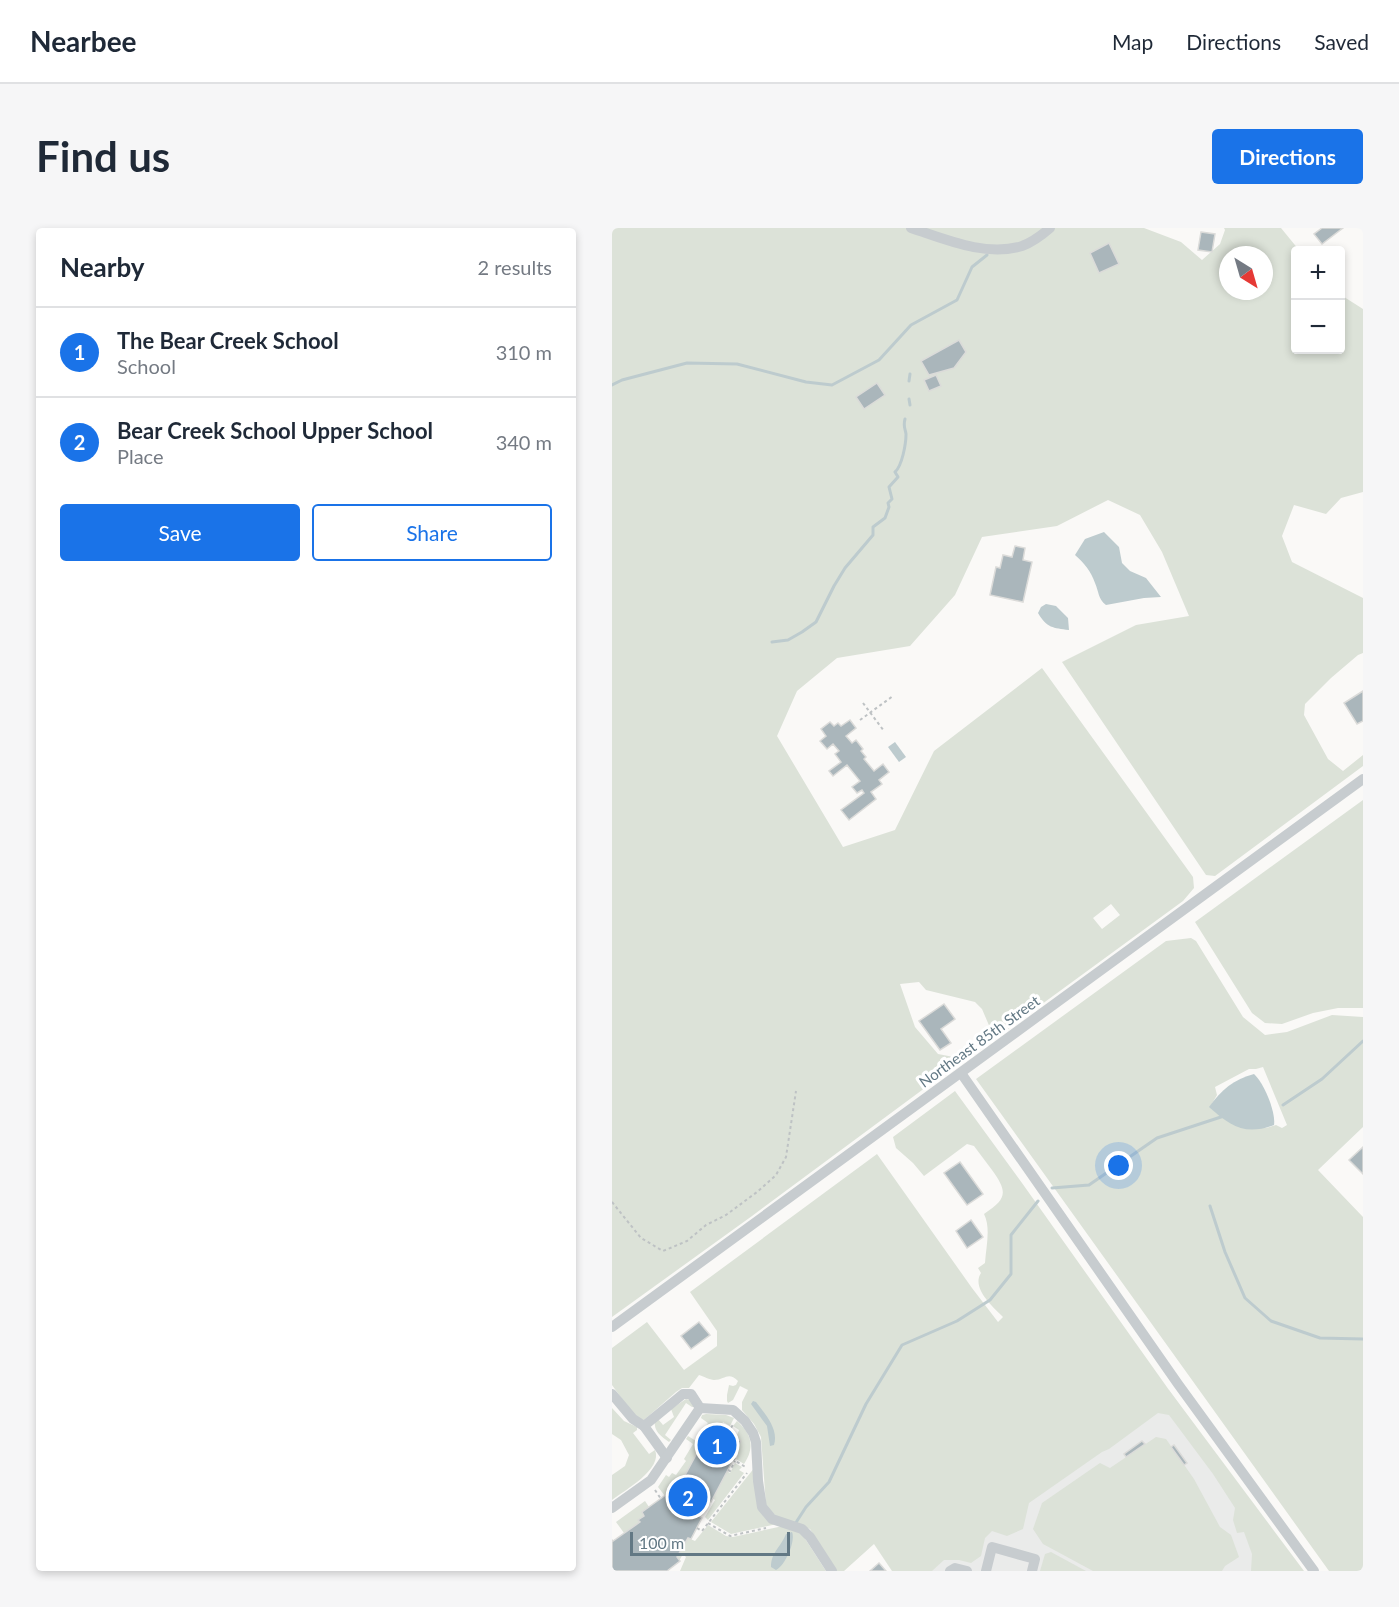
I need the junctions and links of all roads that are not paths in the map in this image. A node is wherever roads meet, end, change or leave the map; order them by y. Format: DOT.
graph roads {
  1 [pos="910,228"];
  2 [pos="1050,228"];
  3 [pos="1363,779"];
  4 [pos="961,1072"];
  5 [pos="612,1327"];
  6 [pos="612,1394"];
  7 [pos="700,1408"];
  8 [pos="644,1426"];
  9 [pos="667,1458"];
  10 [pos="612,1509"];
  11 [pos="832,1571"];
  12 [pos="950,1571"];
  13 [pos="967,1571"];
  14 [pos="986,1571"];
  15 [pos="1032,1571"];
  16 [pos="1314,1571"];
  1 -- 2 [label="street"];
  3 -- 4 [label="street, Northeast 85th Street"];
  4 -- 5 [label="street, Northeast 85th Street"];
  4 -- 16 [label="street"];
  6 -- 8 [label="street"];
  7 -- 8 [label="street"];
  7 -- 9 [label="street"];
  7 -- 11 [label="street"];
  8 -- 9 [label="street"];
  9 -- 10 [label="street"];
  12 -- 13 [label="street"];
  14 -- 15 [label="street"];
}
